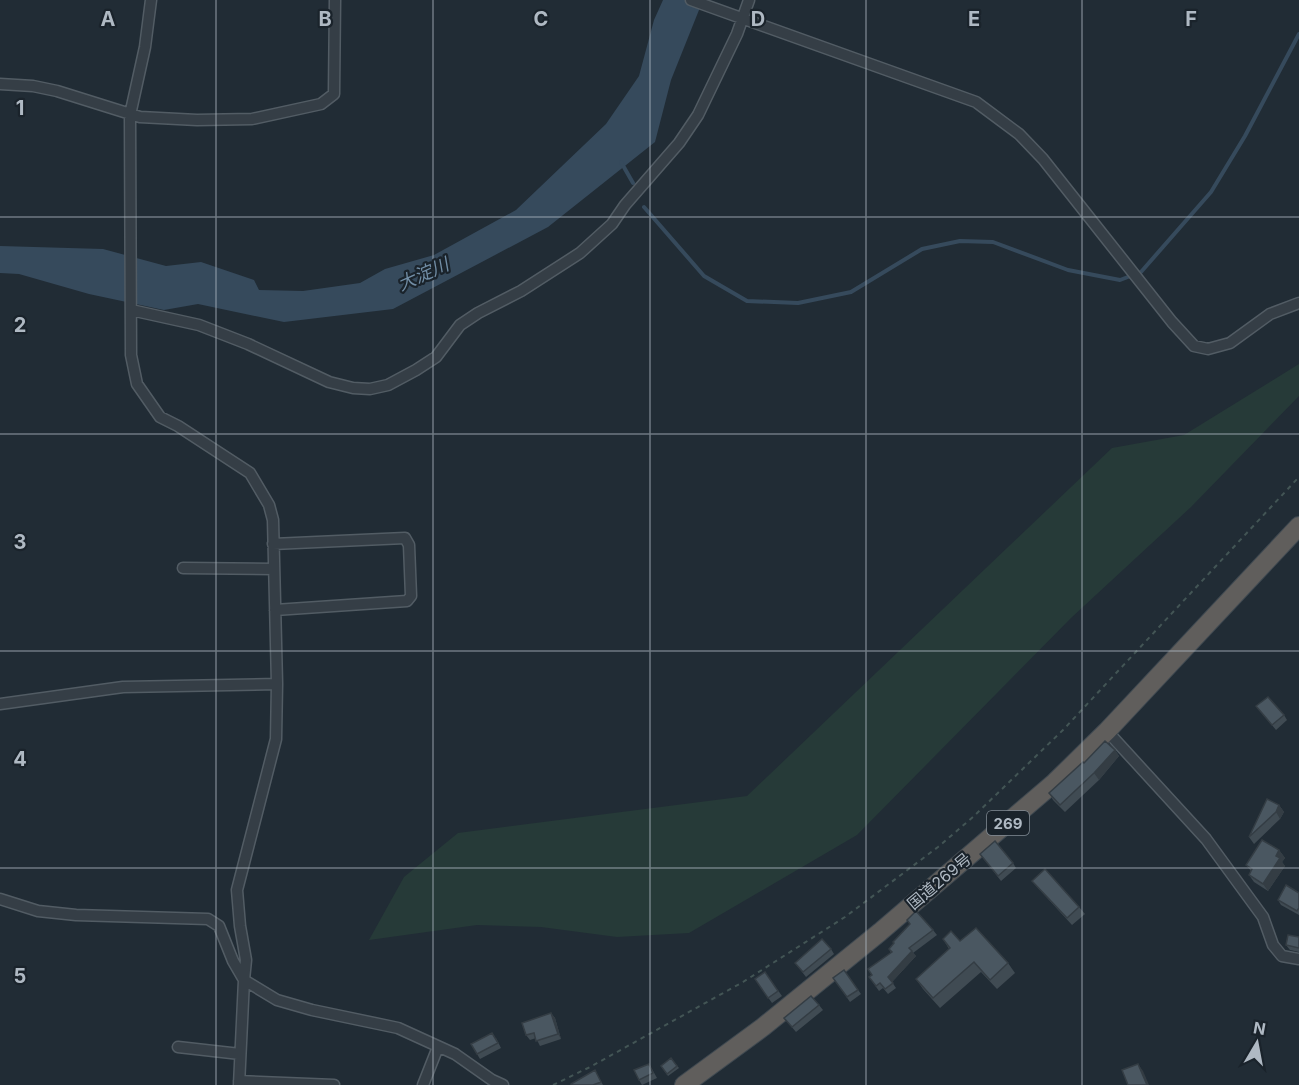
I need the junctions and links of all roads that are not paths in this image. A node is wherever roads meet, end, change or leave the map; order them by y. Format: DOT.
graph roads {
  1 [pos="154,0"];
  2 [pos="335,0"];
  3 [pos="691,0"];
  4 [pos="749,0"];
  5 [pos="740,17"];
  6 [pos="0,84"];
  7 [pos="130,115"];
  8 [pos="1299,303"];
  9 [pos="131,310"];
  10 [pos="1299,526"];
  11 [pos="273,544"];
  12 [pos="183,568"];
  13 [pos="274,569"];
  14 [pos="275,610"];
  15 [pos="277,684"];
  16 [pos="0,704"];
  17 [pos="1107,731"];
  18 [pos="0,899"];
  19 [pos="1299,959"];
  20 [pos="244,980"];
  21 [pos="178,1047"];
  22 [pos="438,1047"];
  23 [pos="240,1054"];
  24 [pos="239,1083"];
  25 [pos="334,1085"];
  26 [pos="423,1085"];
  27 [pos="502,1085"];
  28 [pos="684,1085"];
  1 -- 7 [label="street"];
  2 -- 7 [label="street"];
  3 -- 5 [label="street"];
  4 -- 5 [label="street"];
  5 -- 8 [label="street"];
  5 -- 9 [label="street"];
  6 -- 7 [label="street"];
  7 -- 9 [label="street"];
  9 -- 11 [label="street"];
  10 -- 17 [label="highway, 国道269号 / 269"];
  11 -- 13 [label="street"];
  11 -- 14 [label="street"];
  12 -- 13 [label="street"];
  13 -- 14 [label="street"];
  14 -- 15 [label="street"];
  15 -- 16 [label="street"];
  15 -- 20 [label="street"];
  17 -- 19 [label="street"];
  17 -- 28 [label="highway, 国道269号 / 269"];
  18 -- 20 [label="street"];
  20 -- 22 [label="street"];
  20 -- 23 [label="street"];
  21 -- 23 [label="street"];
  22 -- 26 [label="street"];
  22 -- 27 [label="street"];
  23 -- 24 [label="street"];
  24 -- 25 [label="street"];
}
